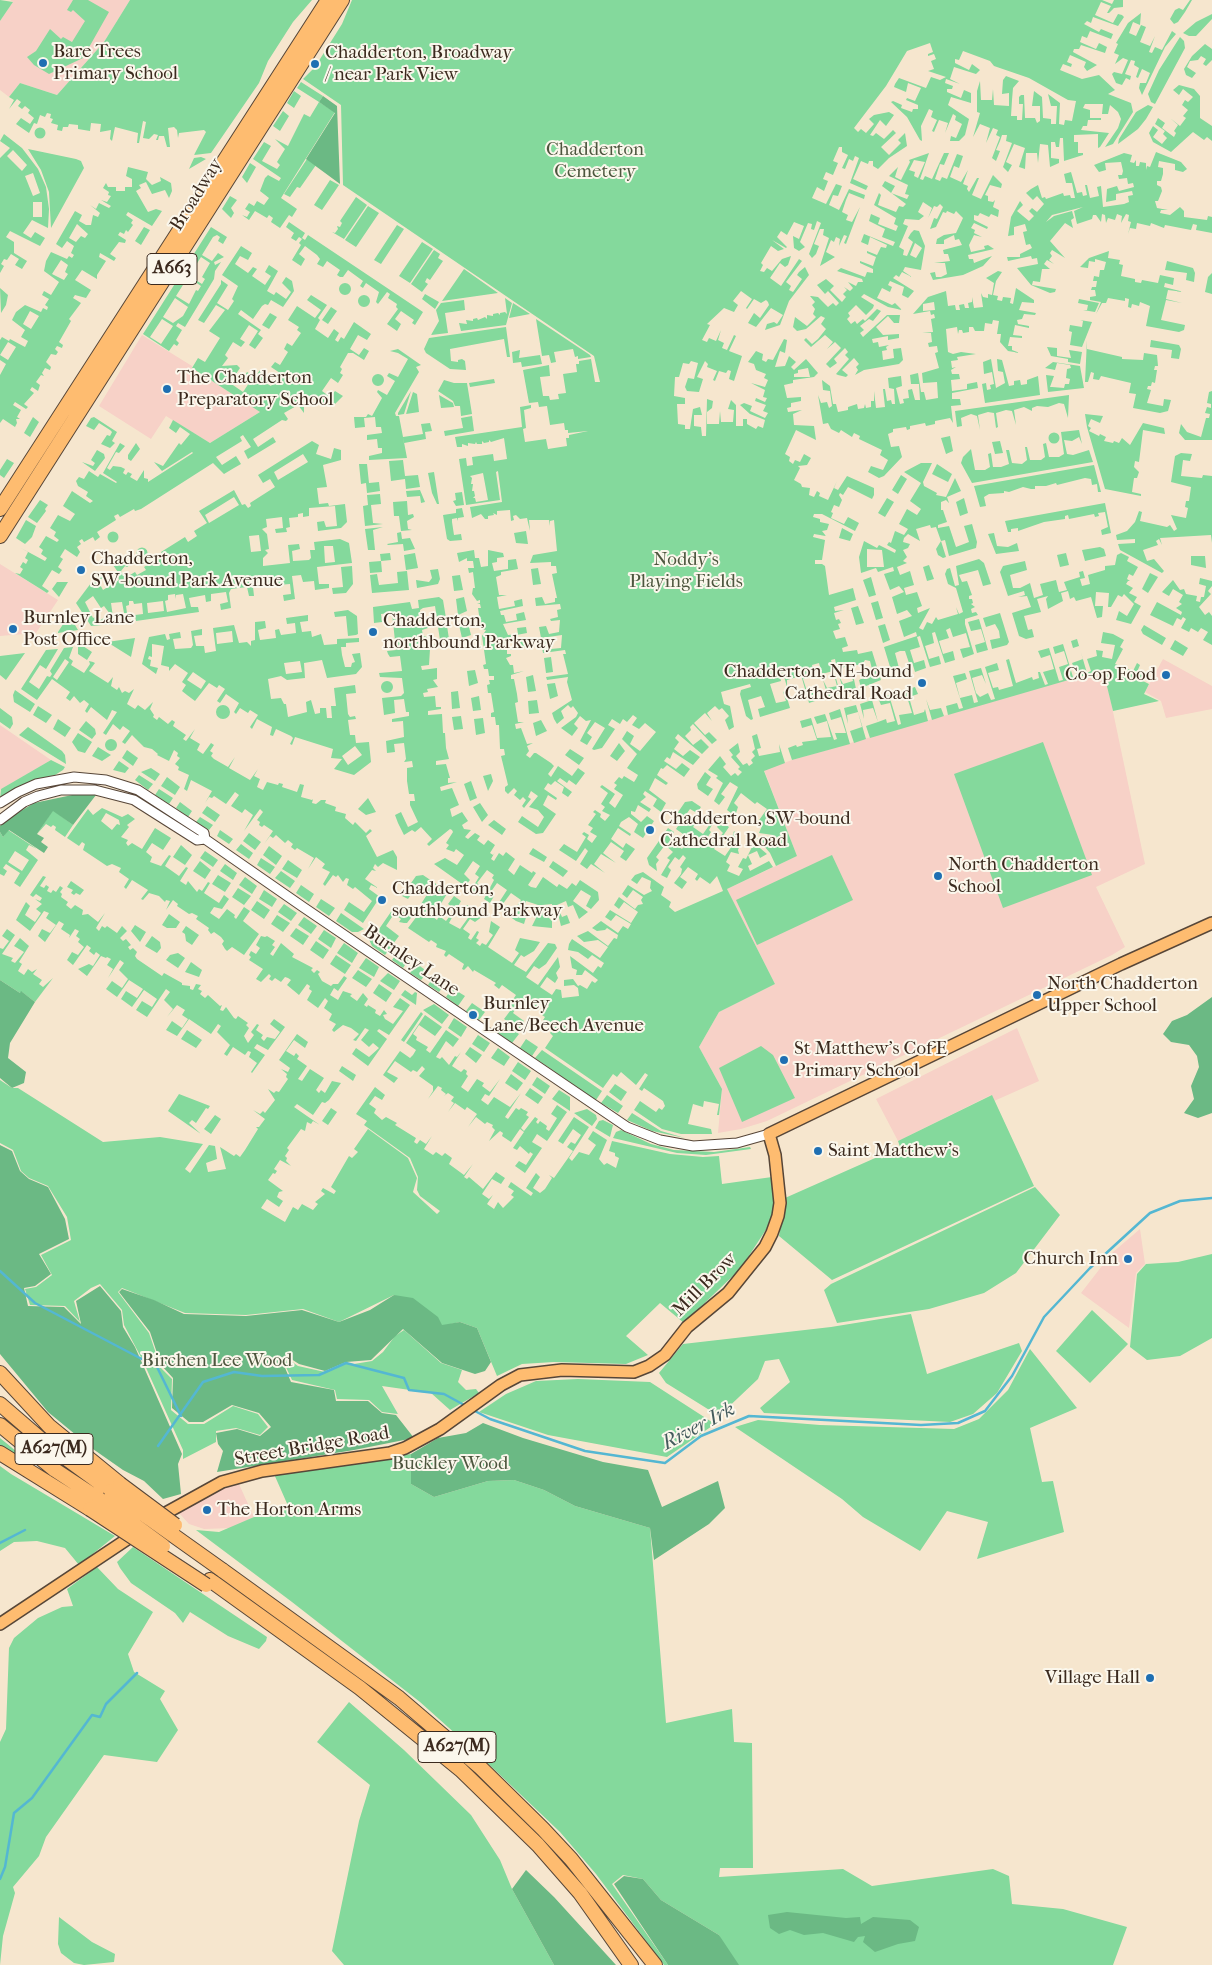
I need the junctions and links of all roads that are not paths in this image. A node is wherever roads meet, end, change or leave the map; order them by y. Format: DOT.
graph roads {
  1 [pos="328,0"];
  2 [pos="342,0"];
  3 [pos="0,509"];
  4 [pos="0,536"];
  5 [pos="0,803"];
  6 [pos="0,820"];
  7 [pos="205,839"];
  8 [pos="1212,923"];
  9 [pos="769,1134"];
  10 [pos="649,1366"];
  11 [pos="0,1373"];
  12 [pos="0,1404"];
  13 [pos="0,1425"];
  14 [pos="0,1453"];
  15 [pos="115,1488"];
  16 [pos="94,1504"];
  17 [pos="0,1624"];
  18 [pos="631,1965"];
  19 [pos="655,1965"];
  1 -- 3 [label="highway, Broadway / A663"];
  2 -- 4 [label="highway, Broadway / A663"];
  5 -- 7 [label="street, Burnley Lane"];
  6 -- 7 [label="street, Burnley Lane"];
  7 -- 9 [label="street, Burnley Lane"];
  8 -- 9 [label="main road"];
  9 -- 10 [label="main road, Mill Brow"];
  10 -- 17 [label="main road, Street Bridge Road"];
  11 -- 15 [label="highway, A627(M)"];
  12 -- 15 [label="highway, A627(M)"];
  13 -- 16 [label="highway, A627(M)"];
  14 -- 16 [label="highway, A627(M)"];
  15 -- 19 [label="highway, A627(M), bridge"];
  16 -- 18 [label="highway, A627(M), bridge"];
}
